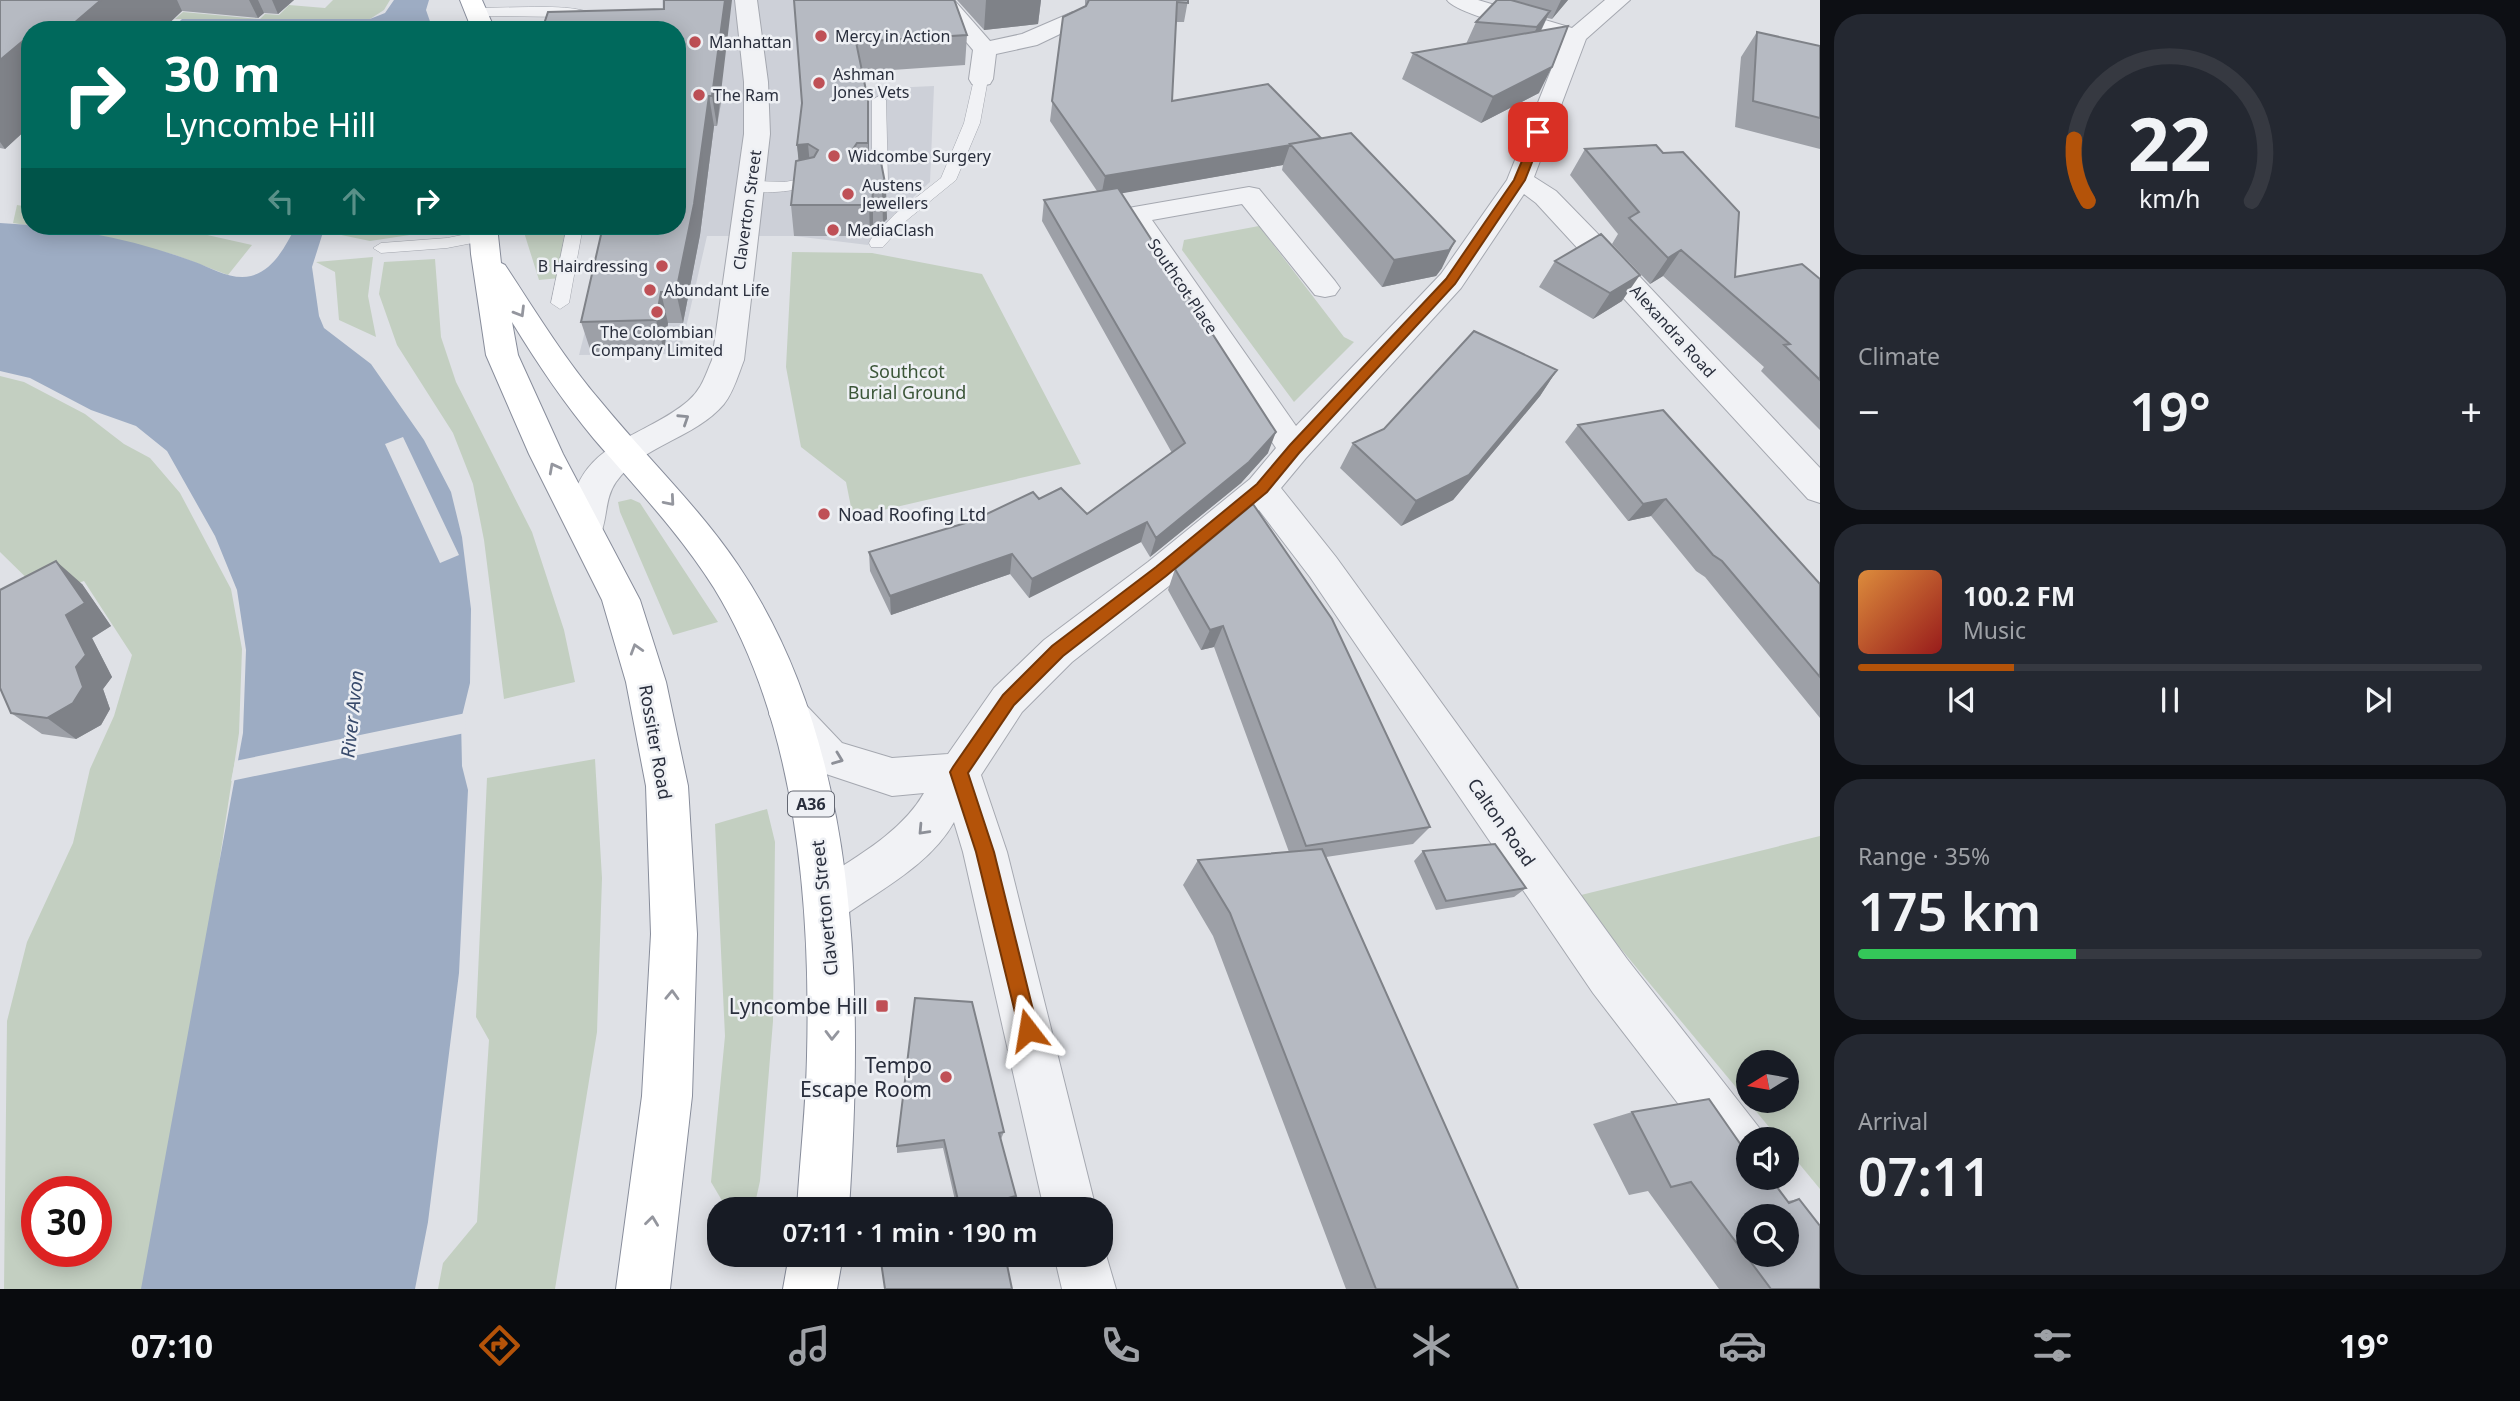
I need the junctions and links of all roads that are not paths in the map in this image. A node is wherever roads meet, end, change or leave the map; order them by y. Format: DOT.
graph roads {
  1 [pos="746,0"];
  2 [pos="942,0"];
  3 [pos="1458,0"];
  4 [pos="1619,0"];
  5 [pos="1077,10"];
  6 [pos="477,14"];
  7 [pos="602,21"];
  8 [pos="1576,36"];
  9 [pos="985,49"];
  10 [pos="1065,52"];
  11 [pos="981,79"];
  12 [pos="879,100"];
  13 [pos="865,180"];
  14 [pos="1520,180"];
  15 [pos="810,182"];
  16 [pos="751,186"];
  17 [pos="573,235"];
  18 [pos="483,239"];
  19 [pos="877,243"];
  20 [pos="381,248"];
  21 [pos="1325,288"];
  22 [pos="560,303"];
  23 [pos="1294,449"];
  24 [pos="624,451"];
  25 [pos="1262,488"];
  26 [pos="1820,490"];
  27 [pos="586,528"];
  28 [pos="789,714"];
  29 [pos="959,772"];
  30 [pos="826,902"];
  31 [pos="1736,1137"];
  32 [pos="824,1197"];
  33 [pos="1067,1197"];
  34 [pos="814,1267"];
  35 [pos="1084,1267"];
  36 [pos="643,1289"];
  37 [pos="810,1289"];
  38 [pos="1090,1289"];
  1 -- 16 [label="street, Claverton Street"];
  2 -- 9 [label="street"];
  3 -- 8 [label="street"];
  4 -- 8 [label="street"];
  5 -- 9 [label="street"];
  5 -- 10 [label="street"];
  6 -- 7 [label="lane"];
  8 -- 14 [label="street"];
  9 -- 11 [label="street"];
  11 -- 19 [label="lane"];
  12 -- 13 [label="lane"];
  14 -- 23 [label="street"];
  14 -- 26 [label="street, Alexandra Road"];
  15 -- 16 [label="lane"];
  24 -- 16 [label="street, Claverton Street, one-way"];
  17 -- 22 [label="lane"];
  18 -- 20 [label="lane"];
  18 -- 24 [label="highway, A36, one-way"];
  27 -- 18 [label="highway, Rossiter Road, one-way"];
  21 -- 23 [label="street, Southcot Place"];
  23 -- 25 [label="street"];
  24 -- 27 [label="street, Claverton Street"];
  24 -- 28 [label="highway, Claverton Street / A36, one-way"];
  25 -- 29 [label="street"];
  25 -- 31 [label="street, Calton Road"];
  36 -- 27 [label="highway, Rossiter Road, one-way"];
  28 -- 29 [label="street, one-way"];
  28 -- 30 [label="highway, Claverton Street / A36"];
  29 -- 30 [label="street, one-way"];
  29 -- 33 [label="street"];
  30 -- 32 [label="highway, Claverton Street / A36, one-way"];
  34 -- 37 [label="highway"];
  35 -- 38 [label="street"];
}
